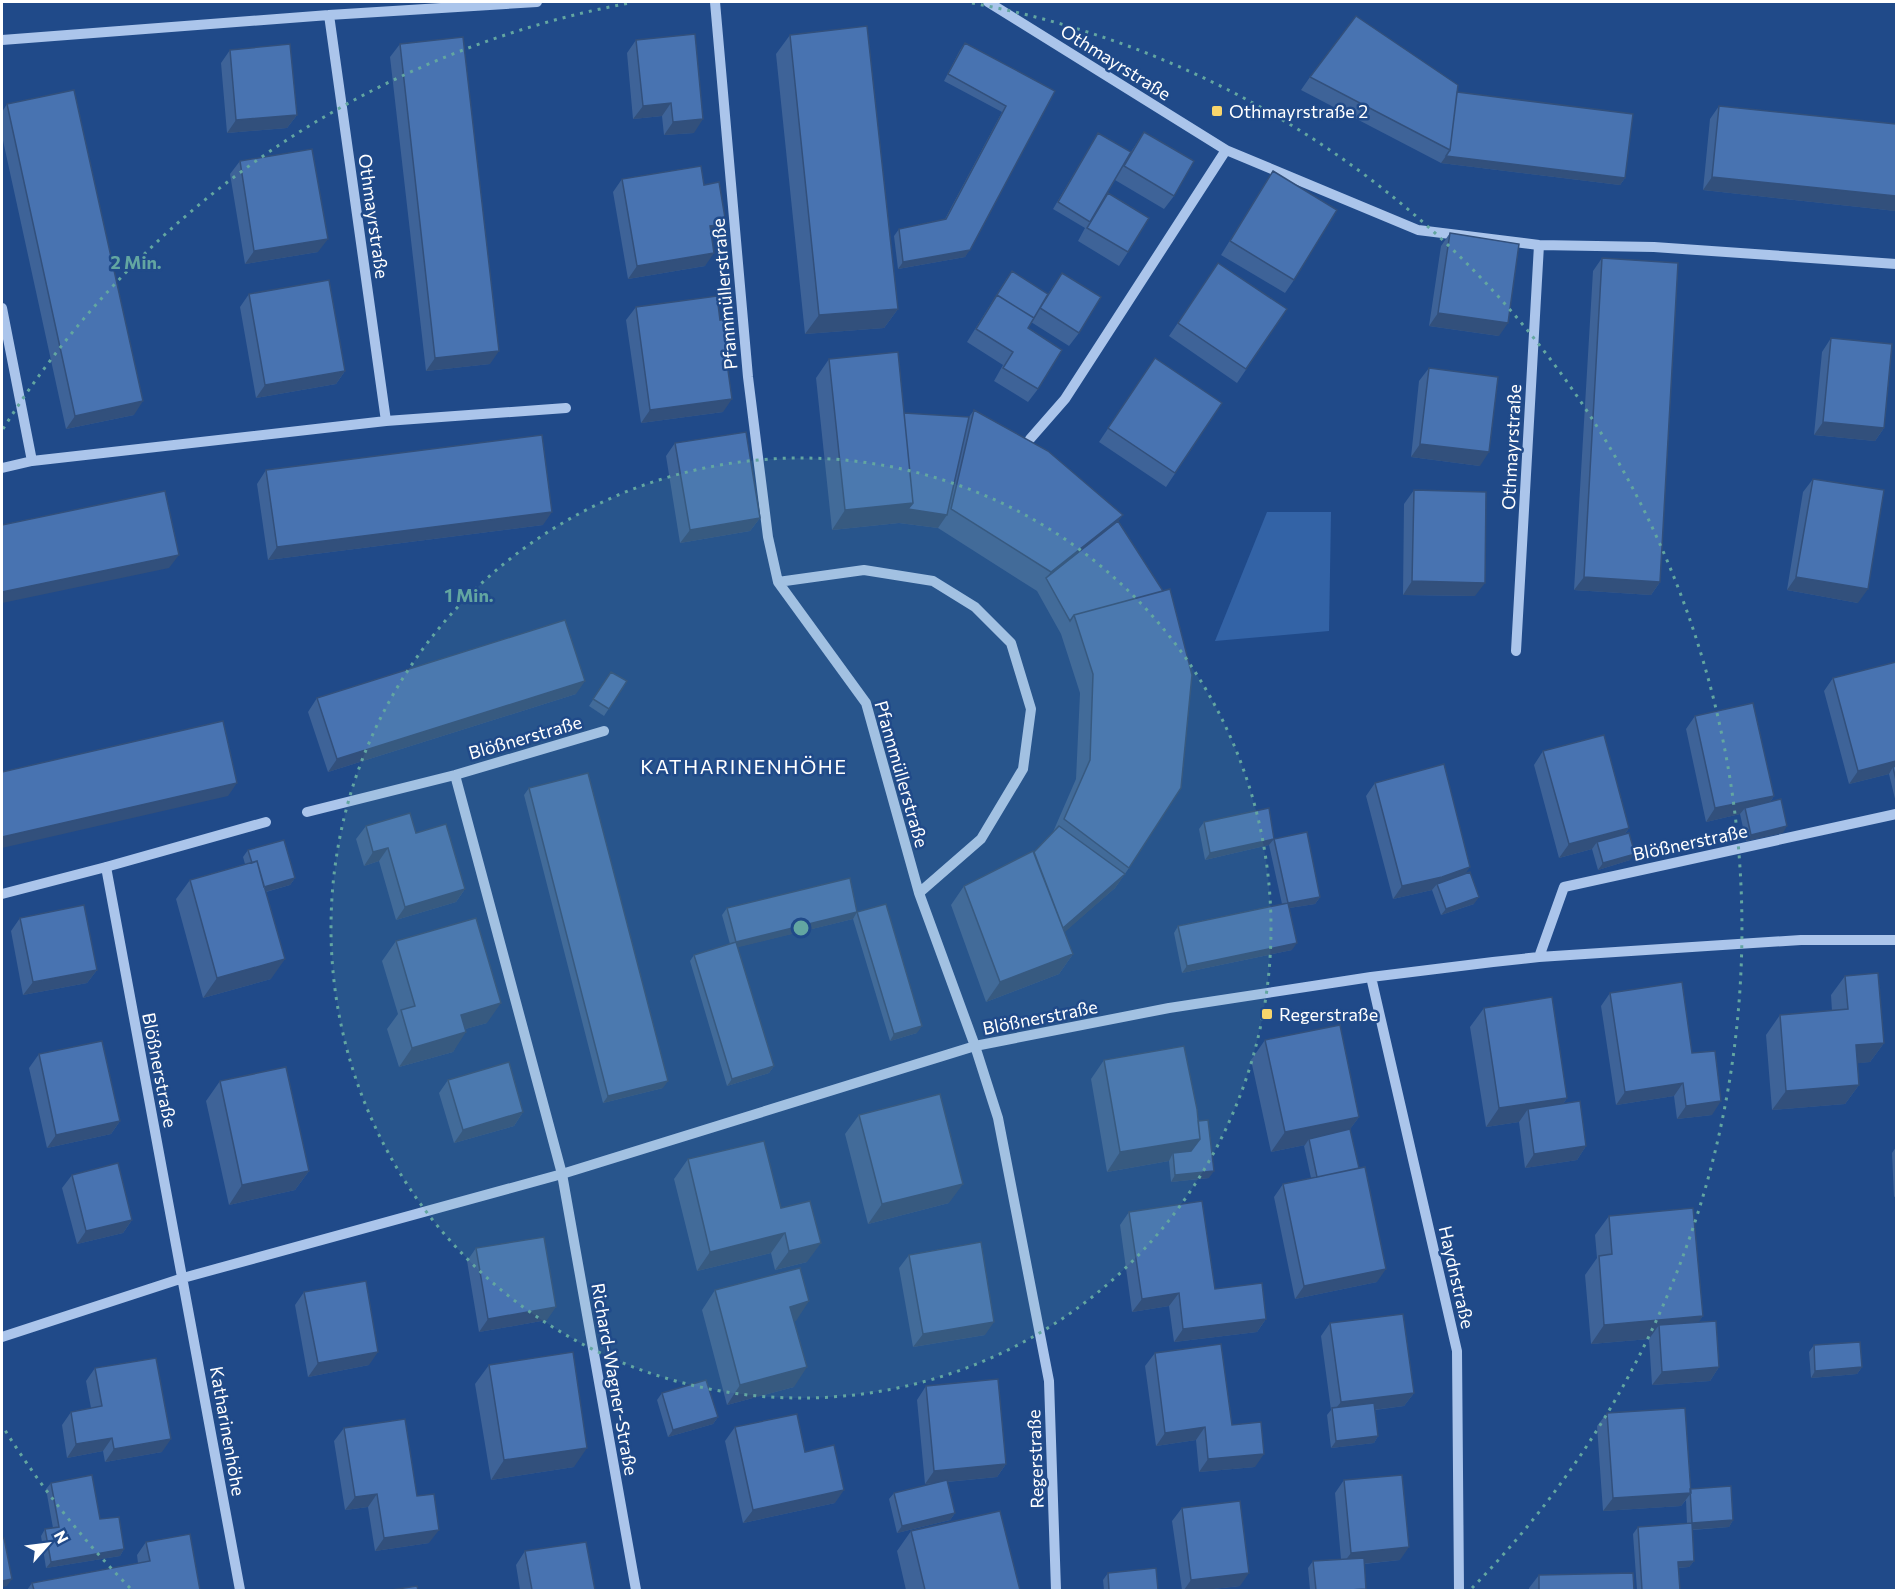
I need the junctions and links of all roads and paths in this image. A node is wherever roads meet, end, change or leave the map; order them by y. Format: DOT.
graph roads {
  1 [pos="537,2"];
  2 [pos="716,2"];
  3 [pos="988,2"];
  4 [pos="329,15"];
  5 [pos="2,40"];
  6 [pos="1226,150"];
  7 [pos="1539,245"];
  8 [pos="1896,264"];
  9 [pos="2,308"];
  10 [pos="566,408"];
  11 [pos="386,421"];
  12 [pos="1030,439"];
  13 [pos="32,461"];
  14 [pos="2,468"];
  15 [pos="777,582"];
  16 [pos="1516,651"];
  17 [pos="603,731"];
  18 [pos="455,775"];
  19 [pos="308,812"];
  20 [pos="1896,813"];
  21 [pos="266,822"];
  22 [pos="106,867"];
  23 [pos="919,893"];
  24 [pos="2,894"];
  25 [pos="1896,940"];
  26 [pos="1539,957"];
  27 [pos="1371,977"];
  28 [pos="975,1046"];
  29 [pos="562,1174"];
  30 [pos="183,1278"];
  31 [pos="2,1337"];
  32 [pos="240,1590"];
  33 [pos="636,1590"];
  34 [pos="1056,1590"];
  35 [pos="1459,1590"];
  1 -- 4 [label="street"];
  2 -- 15 [label="street, Pfannmüllerstraße"];
  3 -- 6 [label="street, Othmayrstraße"];
  4 -- 5 [label="street"];
  4 -- 11 [label="street, Othmayrstraße"];
  6 -- 7 [label="street, Othmayrstraße"];
  6 -- 12 [label="street"];
  7 -- 8 [label="street, Othmayrstraße"];
  7 -- 16 [label="street, Othmayrstraße"];
  9 -- 13 [label="street"];
  10 -- 11 [label="street"];
  11 -- 13 [label="street"];
  13 -- 14 [label="street"];
  15 -- 23 [label="street, Pfannmüllerstraße"];
  15 -- 23 [label="street"];
  17 -- 18 [label="street, Blößnerstraße"];
  18 -- 19 [label="street, Blößnerstraße"];
  18 -- 29 [label="street, Blößnerstraße"];
  20 -- 26 [label="street, Blößnerstraße"];
  21 -- 22 [label="street"];
  22 -- 24 [label="street"];
  22 -- 30 [label="street, Blößnerstraße"];
  23 -- 28 [label="street, Pfannmüllerstraße"];
  25 -- 26 [label="street, Blößnerstraße"];
  26 -- 27 [label="street, Blößnerstraße"];
  27 -- 28 [label="street, Blößnerstraße"];
  27 -- 35 [label="street, Haydnstraße"];
  28 -- 29 [label="street, Blößnerstraße"];
  28 -- 34 [label="street, Regerstraße"];
  29 -- 30 [label="street, Blößnerstraße"];
  29 -- 33 [label="street, Richard-Wagner-Straße"];
  30 -- 31 [label="street, Blößnerstraße"];
  30 -- 32 [label="street, Katharinenhöhe"];
}
